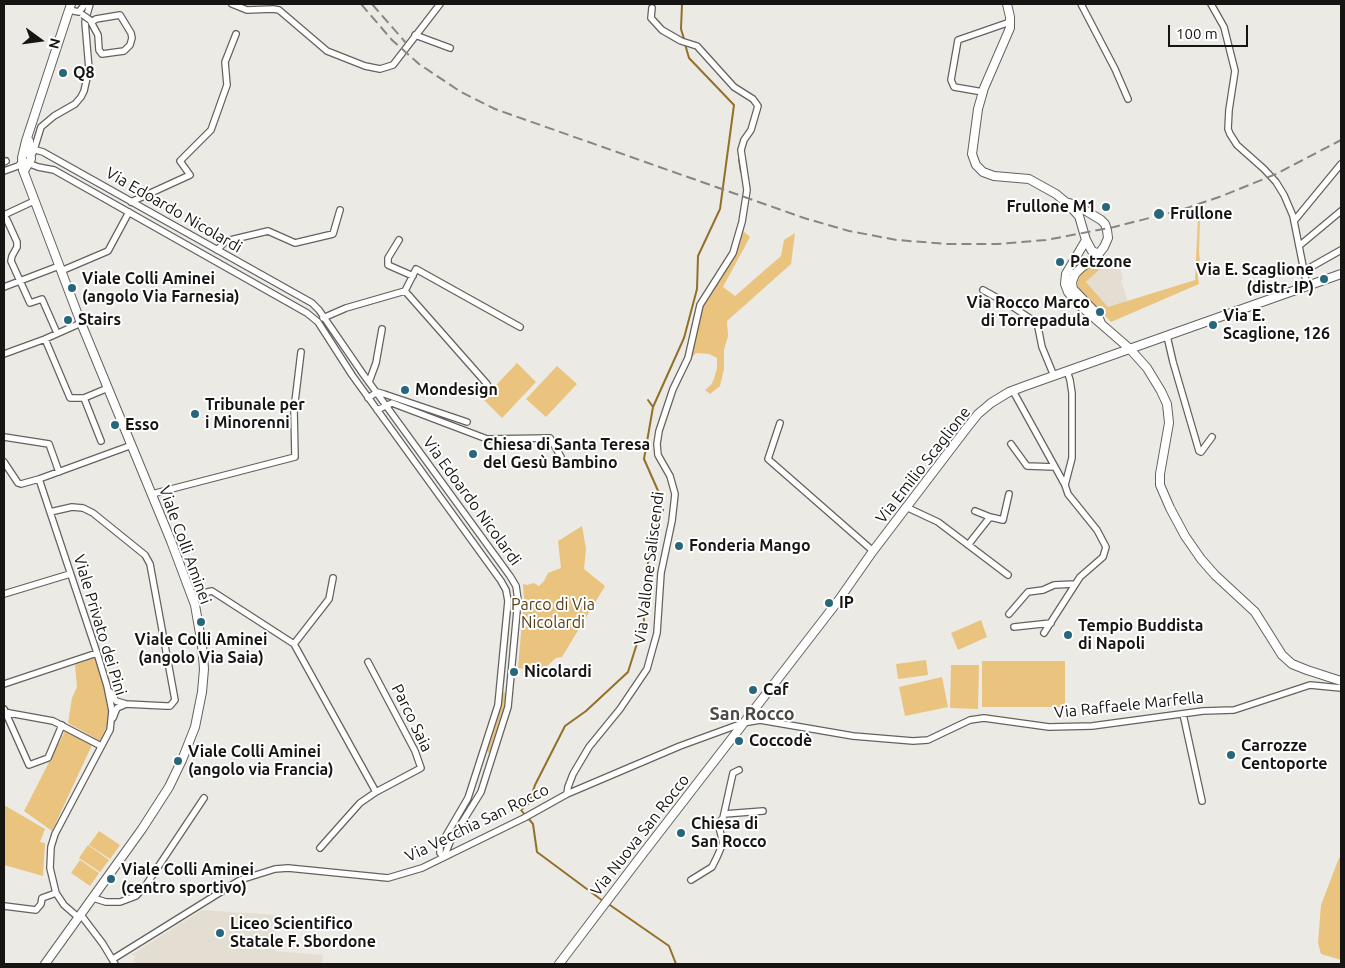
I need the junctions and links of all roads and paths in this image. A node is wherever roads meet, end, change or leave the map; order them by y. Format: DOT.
graph roads {
  1 [pos="85,4"];
  2 [pos="90,4"];
  3 [pos="232,4"];
  4 [pos="440,4"];
  5 [pos="1007,4"];
  6 [pos="1081,4"];
  7 [pos="1211,4"];
  8 [pos="70,7"];
  9 [pos="652,8"];
  10 [pos="81,13"];
  11 [pos="91,21"];
  12 [pos="1010,22"];
  13 [pos="236,34"];
  14 [pos="415,35"];
  15 [pos="450,48"];
  16 [pos="983,92"];
  17 [pos="1128,99"];
  18 [pos="28,156"];
  19 [pos="1341,164"];
  20 [pos="4,172"];
  21 [pos="34,201"];
  22 [pos="131,202"];
  23 [pos="1067,203"];
  24 [pos="340,210"];
  25 [pos="1341,211"];
  26 [pos="129,212"];
  27 [pos="4,216"];
  28 [pos="1294,221"];
  29 [pos="399,240"];
  30 [pos="1086,240"];
  31 [pos="1299,246"];
  32 [pos="217,250"];
  33 [pos="1341,250"];
  34 [pos="1099,254"];
  35 [pos="60,268"];
  36 [pos="1304,271"];
  37 [pos="1341,274"];
  38 [pos="412,276"];
  39 [pos="20,281"];
  40 [pos="1307,286"];
  41 [pos="4,287"];
  42 [pos="983,290"];
  43 [pos="405,291"];
  44 [pos="324,317"];
  45 [pos="318,322"];
  46 [pos="81,323"];
  47 [pos="1101,323"];
  48 [pos="520,327"];
  49 [pos="382,329"];
  50 [pos="57,333"];
  51 [pos="1167,336"];
  52 [pos="45,339"];
  53 [pos="1130,349"];
  54 [pos="302,352"];
  55 [pos="4,354"];
  56 [pos="1067,371"];
  57 [pos="1054,376"];
  58 [pos="369,382"];
  59 [pos="487,384"];
  60 [pos="108,388"];
  61 [pos="1013,390"];
  62 [pos="377,392"];
  63 [pos="84,398"];
  64 [pos="368,398"];
  65 [pos="386,405"];
  66 [pos="378,410"];
  67 [pos="468,422"];
  68 [pos="780,423"];
  69 [pos="4,437"];
  70 [pos="1212,438"];
  71 [pos="101,441"];
  72 [pos="1011,444"];
  73 [pos="132,445"];
  74 [pos="561,458"];
  75 [pos="4,462"];
  76 [pos="1055,467"];
  77 [pos="59,472"];
  78 [pos="39,479"];
  79 [pos="1065,485"];
  80 [pos="152,494"];
  81 [pos="1009,494"];
  82 [pos="906,507"];
  83 [pos="976,511"];
  84 [pos="50,512"];
  85 [pos="990,517"];
  86 [pos="968,544"];
  87 [pos="873,551"];
  88 [pos="70,574"];
  89 [pos="1008,575"];
  90 [pos="333,578"];
  91 [pos="1076,584"];
  92 [pos="4,594"];
  93 [pos="193,599"];
  94 [pos="1009,614"];
  95 [pos="1051,623"];
  96 [pos="1014,627"];
  97 [pos="1044,633"];
  98 [pos="294,644"];
  99 [pos="504,646"];
  100 [pos="514,647"];
  101 [pos="97,653"];
  102 [pos="368,662"];
  103 [pos="502,678"];
  104 [pos="512,679"];
  105 [pos="1341,681"];
  106 [pos="4,684"];
  107 [pos="107,686"];
  108 [pos="511,686"];
  109 [pos="501,688"];
  110 [pos="1341,688"];
  111 [pos="126,704"];
  112 [pos="4,710"];
  113 [pos="1183,714"];
  114 [pos="743,723"];
  115 [pos="111,724"];
  116 [pos="62,725"];
  117 [pos="101,746"];
  118 [pos="482,757"];
  119 [pos="491,760"];
  120 [pos="739,770"];
  121 [pos="376,792"];
  122 [pos="567,794"];
  123 [pos="204,798"];
  124 [pos="1202,801"];
  125 [pos="763,811"];
  126 [pos="724,814"];
  127 [pos="320,848"];
  128 [pos="444,858"];
  129 [pos="691,880"];
  130 [pos="56,893"];
  131 [pos="93,898"];
  132 [pos="4,906"];
  133 [pos="80,916"];
  134 [pos="114,962"];
  135 [pos="45,964"];
  136 [pos="559,964"];
  1 -- 10 [label="street"];
  2 -- 18 [label="street"];
  3 -- 14 [label="street"];
  4 -- 14 [label="street"];
  5 -- 12 [label="main road"];
  6 -- 17 [label="street"];
  7 -- 28 [label="street"];
  8 -- 10 [label="street"];
  8 -- 18 [label="main road, Viale Colli Aminei"];
  9 -- 122 [label="street, Via Vallone Saliscendi"];
  10 -- 11 [label="street, bridge"];
  11 -- 11 [label="street"];
  12 -- 16 [label="main road"];
  12 -- 16 [label="street"];
  13 -- 22 [label="street"];
  14 -- 15 [label="street"];
  16 -- 23 [label="main road"];
  18 -- 20 [label="street"];
  18 -- 21 [label="main road, Viale Colli Aminei"];
  18 -- 22 [label="street, Via Edoardo Nicolardi"];
  18 -- 26 [label="street, Via Edoardo Nicolardi"];
  19 -- 28 [label="street"];
  21 -- 27 [label="street"];
  21 -- 35 [label="main road, Viale Colli Aminei"];
  22 -- 32 [label="street, Via Edoardo Nicolardi"];
  23 -- 30 [label="main road"];
  23 -- 34 [label="main road"];
  24 -- 32 [label="street"];
  25 -- 31 [label="street"];
  26 -- 35 [label="street"];
  26 -- 45 [label="street, Via Edoardo Nicolardi"];
  27 -- 39 [label="street"];
  28 -- 31 [label="street"];
  29 -- 38 [label="street"];
  30 -- 34 [label="main road"];
  30 -- 47 [label="main road"];
  31 -- 36 [label="street"];
  32 -- 44 [label="street, Via Edoardo Nicolardi"];
  33 -- 36 [label="street"];
  34 -- 47 [label="main road"];
  35 -- 39 [label="street"];
  35 -- 46 [label="main road, Viale Colli Aminei"];
  36 -- 40 [label="street"];
  37 -- 40 [label="main road, Via Emilio Scaglione"];
  38 -- 43 [label="street"];
  38 -- 48 [label="street"];
  39 -- 41 [label="street"];
  39 -- 50 [label="street"];
  40 -- 51 [label="main road, Via Emilio Scaglione"];
  42 -- 57 [label="street"];
  43 -- 44 [label="street"];
  43 -- 59 [label="street"];
  44 -- 45 [label="street"];
  44 -- 58 [label="street, Via Edoardo Nicolardi"];
  45 -- 64 [label="street, Via Edoardo Nicolardi"];
  46 -- 50 [label="street"];
  46 -- 60 [label="main road, Viale Colli Aminei"];
  47 -- 53 [label="main road"];
  49 -- 58 [label="street"];
  50 -- 52 [label="street"];
  51 -- 53 [label="main road, Via Emilio Scaglione"];
  51 -- 70 [label="street"];
  52 -- 55 [label="street"];
  52 -- 63 [label="street"];
  53 -- 56 [label="main road, Via Emilio Scaglione"];
  53 -- 105 [label="main road"];
  54 -- 80 [label="street"];
  56 -- 57 [label="main road, Via Emilio Scaglione"];
  56 -- 79 [label="street"];
  57 -- 61 [label="main road, Via Emilio Scaglione"];
  58 -- 62 [label="street, Via Edoardo Nicolardi"];
  60 -- 63 [label="street"];
  60 -- 73 [label="main road, Viale Colli Aminei"];
  61 -- 76 [label="street"];
  61 -- 82 [label="main road, Via Emilio Scaglione"];
  62 -- 64 [label="street"];
  62 -- 65 [label="street, Via Edoardo Nicolardi"];
  62 -- 67 [label="street"];
  63 -- 71 [label="street"];
  64 -- 66 [label="street, Via Edoardo Nicolardi"];
  65 -- 66 [label="street"];
  65 -- 74 [label="street"];
  65 -- 100 [label="street, Via Edoardo Nicolardi"];
  66 -- 99 [label="street, Via Edoardo Nicolardi"];
  68 -- 87 [label="street"];
  69 -- 77 [label="street"];
  72 -- 76 [label="street"];
  73 -- 77 [label="street"];
  73 -- 80 [label="main road, Viale Colli Aminei"];
  75 -- 78 [label="street"];
  76 -- 79 [label="street"];
  77 -- 78 [label="street"];
  78 -- 84 [label="street, Viale Privato dei Pini"];
  79 -- 91 [label="street"];
  80 -- 93 [label="main road, Viale Colli Aminei"];
  81 -- 85 [label="street"];
  82 -- 86 [label="street"];
  82 -- 87 [label="main road, Via Emilio Scaglione"];
  83 -- 85 [label="street"];
  84 -- 88 [label="street, Viale Privato dei Pini"];
  84 -- 111 [label="street"];
  85 -- 86 [label="street"];
  86 -- 89 [label="street"];
  87 -- 114 [label="main road, Via Emilio Scaglione"];
  88 -- 92 [label="street"];
  88 -- 101 [label="street, Viale Privato dei Pini"];
  90 -- 98 [label="street"];
  91 -- 94 [label="street"];
  91 -- 95 [label="street"];
  93 -- 98 [label="street"];
  93 -- 131 [label="main road, Viale Colli Aminei"];
  95 -- 96 [label="street"];
  95 -- 97 [label="street"];
  98 -- 121 [label="street"];
  99 -- 100 [label="street"];
  99 -- 103 [label="street, Via Edoardo Nicolardi"];
  100 -- 104 [label="street, Via Edoardo Nicolardi"];
  101 -- 106 [label="street"];
  101 -- 107 [label="street, Viale Privato dei Pini"];
  102 -- 121 [label="street, Parco Saia"];
  103 -- 104 [label="street"];
  103 -- 109 [label="street, Via Edoardo Nicolardi"];
  104 -- 108 [label="street, Via Edoardo Nicolardi"];
  107 -- 111 [label="street"];
  107 -- 115 [label="street, Viale Privato dei Pini"];
  108 -- 109 [label="street"];
  108 -- 119 [label="street, Via Edoardo Nicolardi"];
  109 -- 118 [label="street, Via Edoardo Nicolardi"];
  110 -- 113 [label="street, Via Raffaele Marfella"];
  111 -- 115 [label="street"];
  112 -- 116 [label="street"];
  112 -- 116 [label="street"];
  113 -- 114 [label="street, Via Raffaele Marfella"];
  113 -- 124 [label="street"];
  114 -- 122 [label="street, Via Vecchia San Rocco"];
  114 -- 136 [label="main road, Via Nuova San Rocco"];
  115 -- 117 [label="street, Viale Privato dei Pini"];
  116 -- 117 [label="street"];
  117 -- 130 [label="street, Viale Privato dei Pini"];
  118 -- 119 [label="street"];
  118 -- 128 [label="street, Via Edoardo Nicolardi"];
  119 -- 128 [label="street, Via Edoardo Nicolardi"];
  120 -- 126 [label="street"];
  121 -- 127 [label="street, Parco Saia"];
  122 -- 128 [label="street, Via Vecchia San Rocco"];
  123 -- 131 [label="street"];
  125 -- 126 [label="street"];
  126 -- 129 [label="street"];
  128 -- 134 [label="street, Via Vecchia San Rocco"];
  130 -- 132 [label="street"];
  130 -- 133 [label="street, Viale Privato dei Pini"];
  131 -- 133 [label="main road, Viale Colli Aminei"];
  133 -- 134 [label="street, Viale Privato dei Pini"];
  133 -- 135 [label="main road, Viale Colli Aminei"];
}
